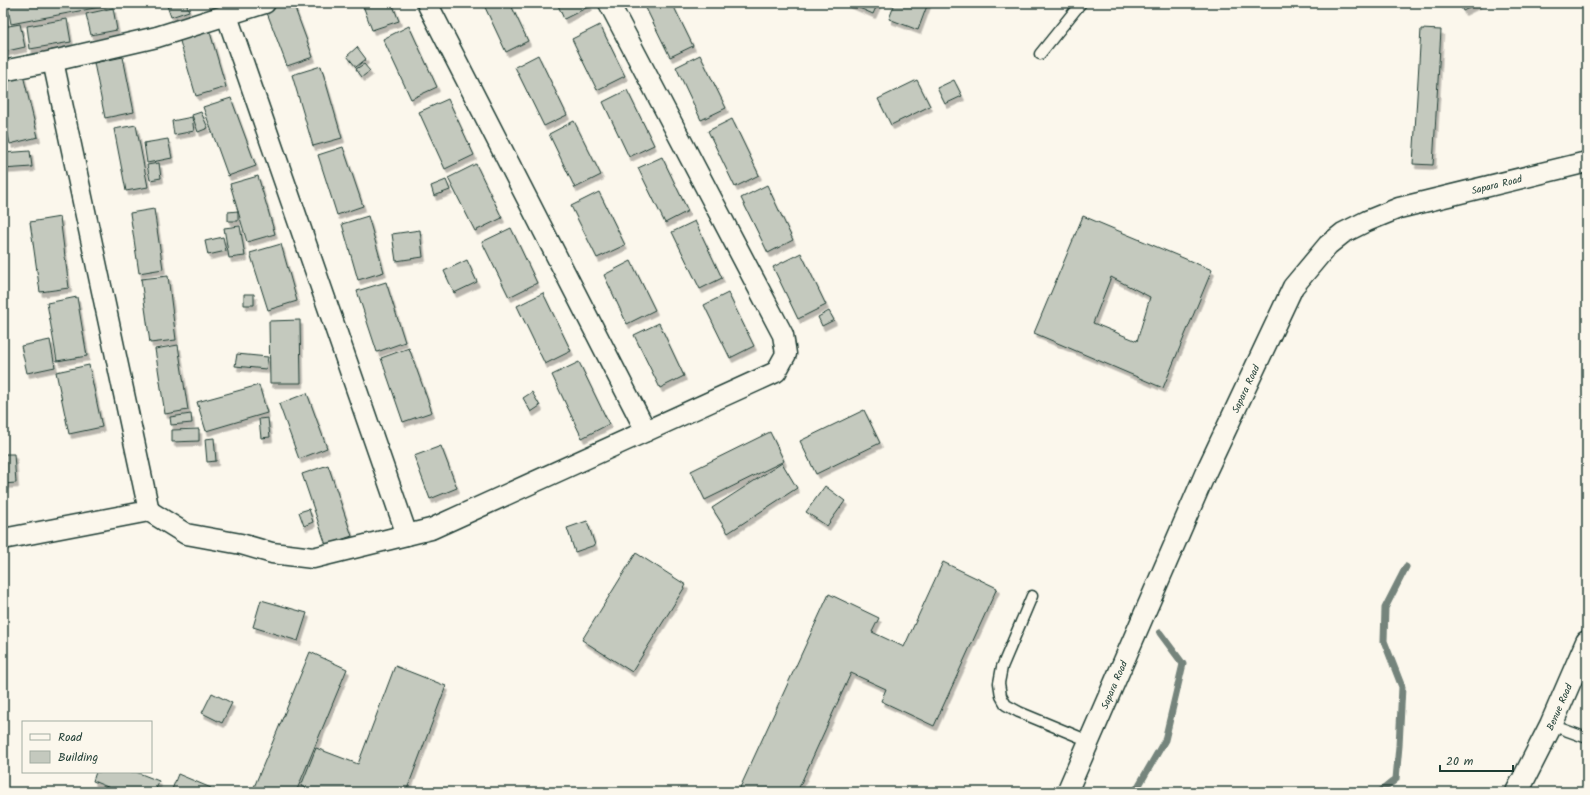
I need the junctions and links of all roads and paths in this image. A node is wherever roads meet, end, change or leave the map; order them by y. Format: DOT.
graph roads {
  1 [pos="265,3"];
  2 [pos="427,3"];
  3 [pos="609,3"];
  4 [pos="1081,3"];
  5 [pos="226,16"];
  6 [pos="1040,54"];
  7 [pos="53,61"];
  8 [pos="3,71"];
  9 [pos="1587,162"];
  10 [pos="646,431"];
  11 [pos="149,511"];
  12 [pos="407,535"];
  13 [pos="3,539"];
  14 [pos="1032,596"];
  15 [pos="1587,642"];
  16 [pos="1551,725"];
  17 [pos="1587,738"];
  18 [pos="1089,741"];
  19 [pos="1067,792"];
  20 [pos="1517,792"];
  1 -- 5 [label="street"];
  2 -- 10 [label="street"];
  3 -- 10 [label="street"];
  4 -- 6 [label="lane"];
  5 -- 7 [label="street"];
  5 -- 12 [label="street"];
  7 -- 8 [label="street"];
  7 -- 11 [label="street"];
  9 -- 18 [label="street, Sapara Road"];
  10 -- 12 [label="street"];
  11 -- 12 [label="street"];
  11 -- 13 [label="street"];
  14 -- 18 [label="lane"];
  15 -- 16 [label="street, Benue Road"];
  16 -- 17 [label="lane"];
  16 -- 20 [label="street, Benue Road"];
  18 -- 19 [label="street, Sapara Road"];
}
